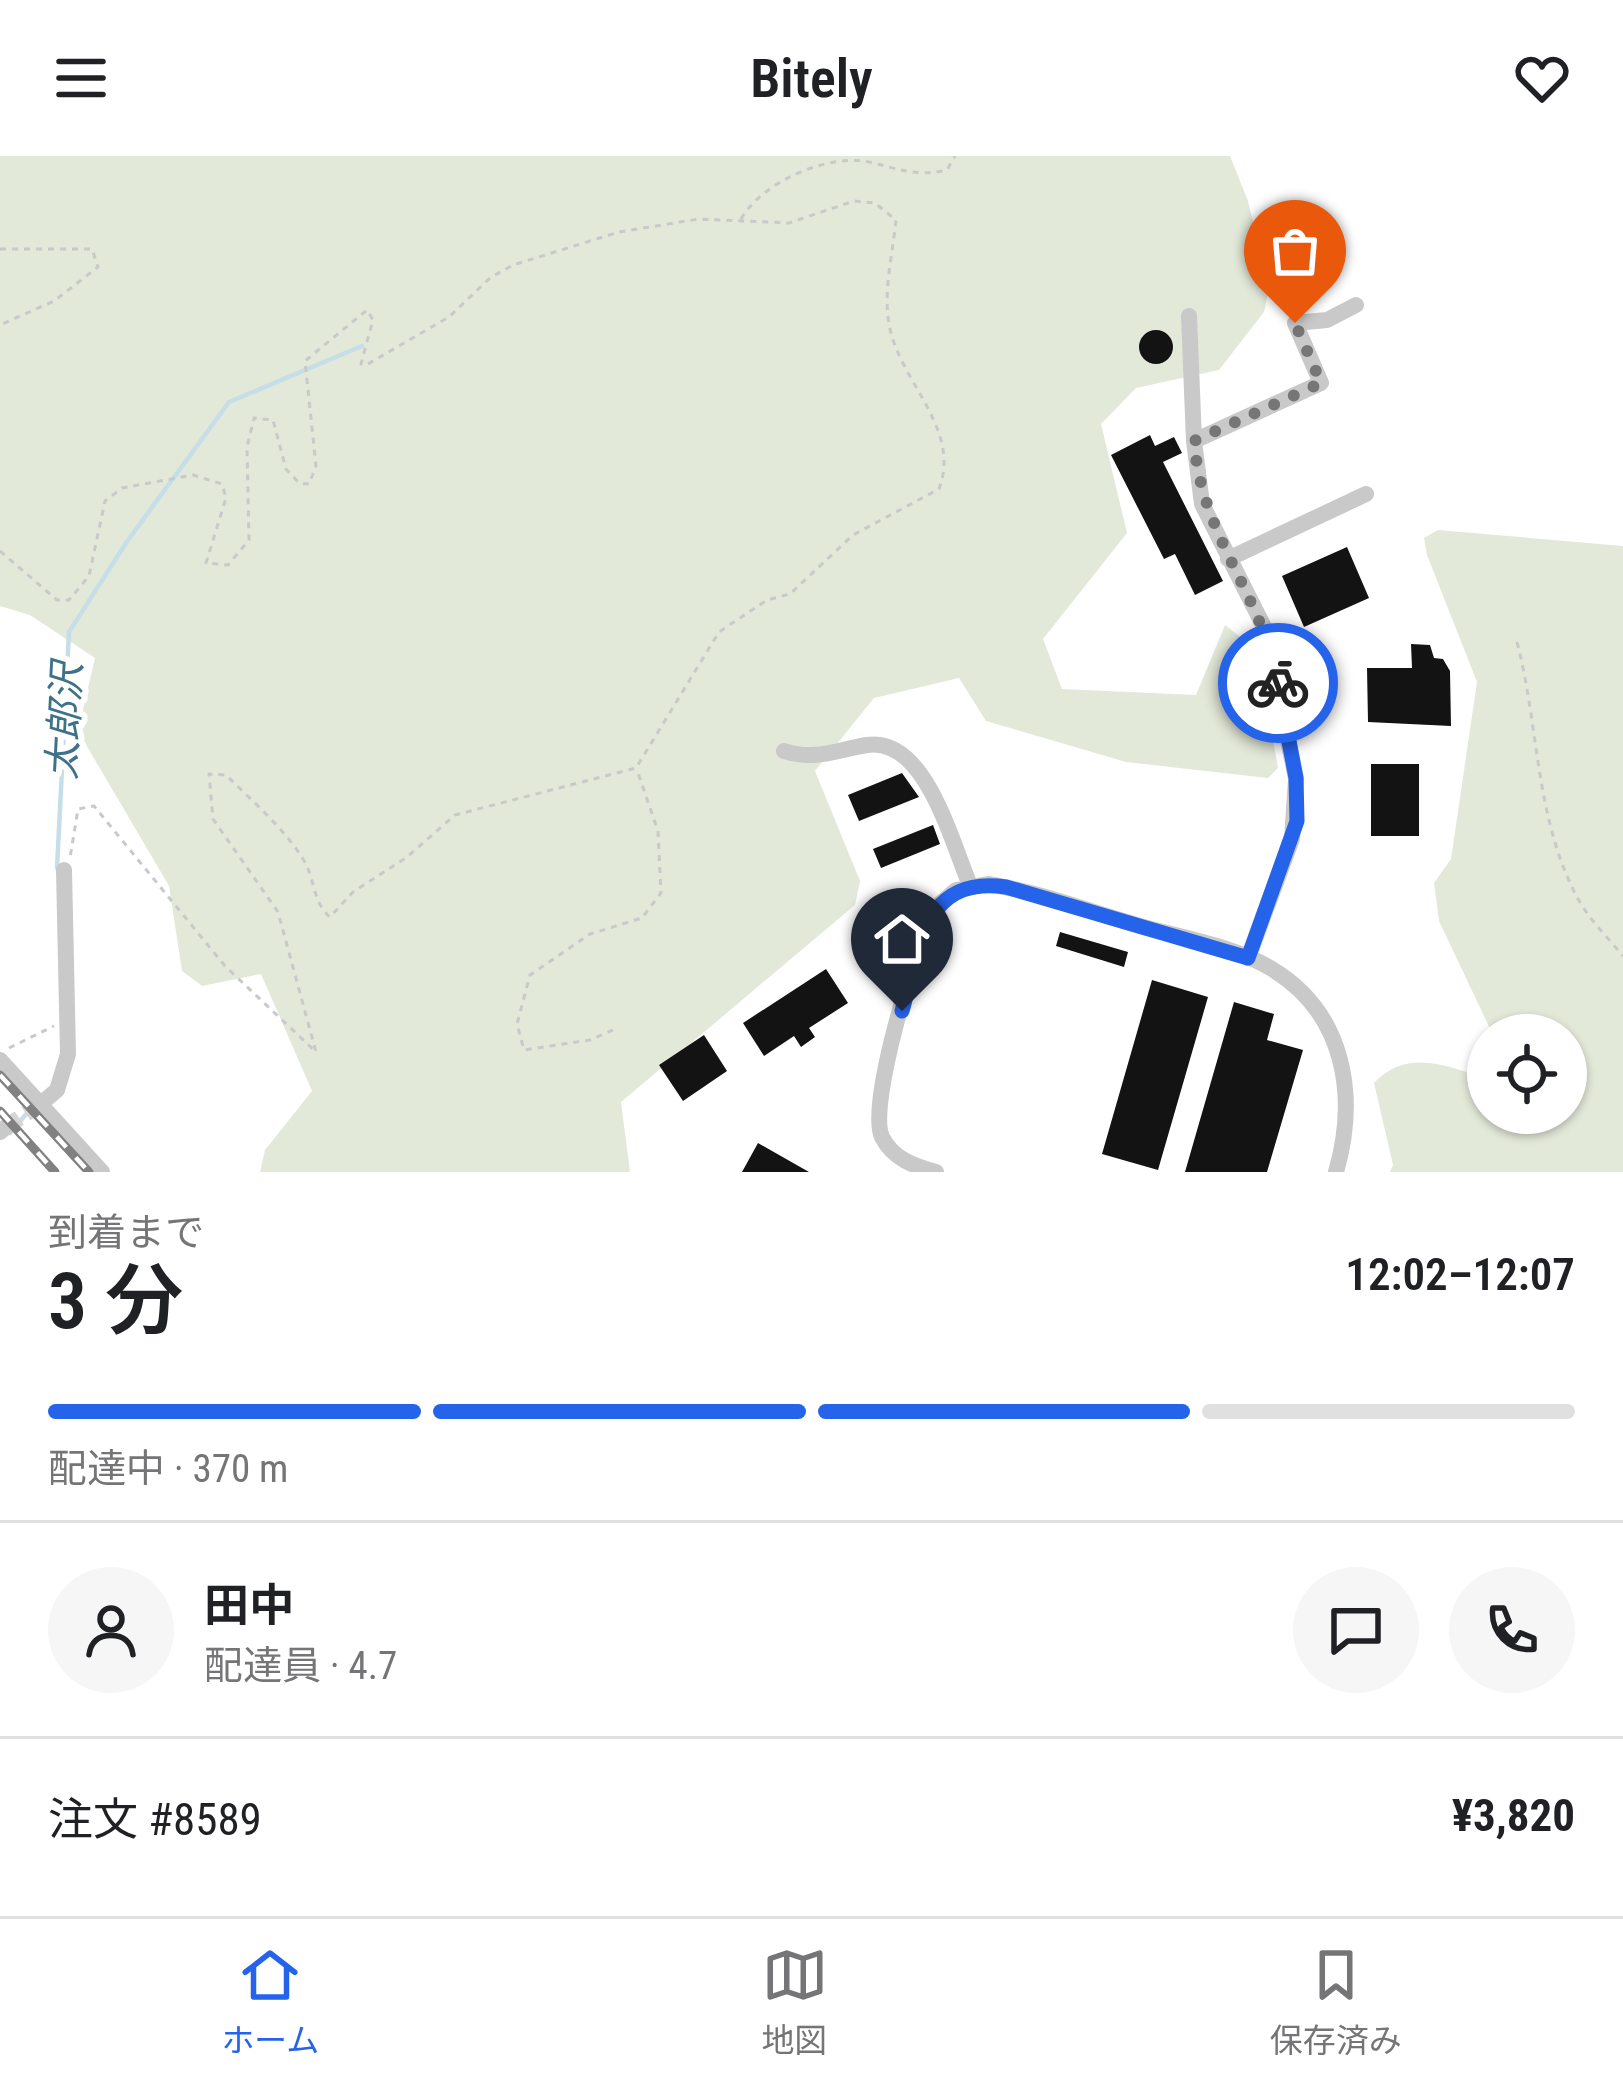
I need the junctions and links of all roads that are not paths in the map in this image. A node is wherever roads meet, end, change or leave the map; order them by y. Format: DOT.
graph roads {
  1 [pos="1356,305"];
  2 [pos="1189,316"];
  3 [pos="1194,441"];
  4 [pos="1366,494"];
  5 [pos="1228,559"];
  6 [pos="784,751"];
  7 [pos="64,870"];
  8 [pos="970,886"];
  9 [pos="1248,958"];
  10 [pos="0,1057"];
  11 [pos="43,1102"];
  12 [pos="103,1172"];
  13 [pos="936,1172"];
  14 [pos="1336,1172"];
  1 -- 3 [label="street"];
  2 -- 3 [label="street"];
  3 -- 5 [label="street"];
  4 -- 5 [label="street"];
  5 -- 9 [label="street"];
  6 -- 8 [label="street"];
  7 -- 11 [label="street"];
  8 -- 9 [label="street"];
  8 -- 13 [label="street"];
  9 -- 14 [label="street"];
  10 -- 12 [label="street"];
}
